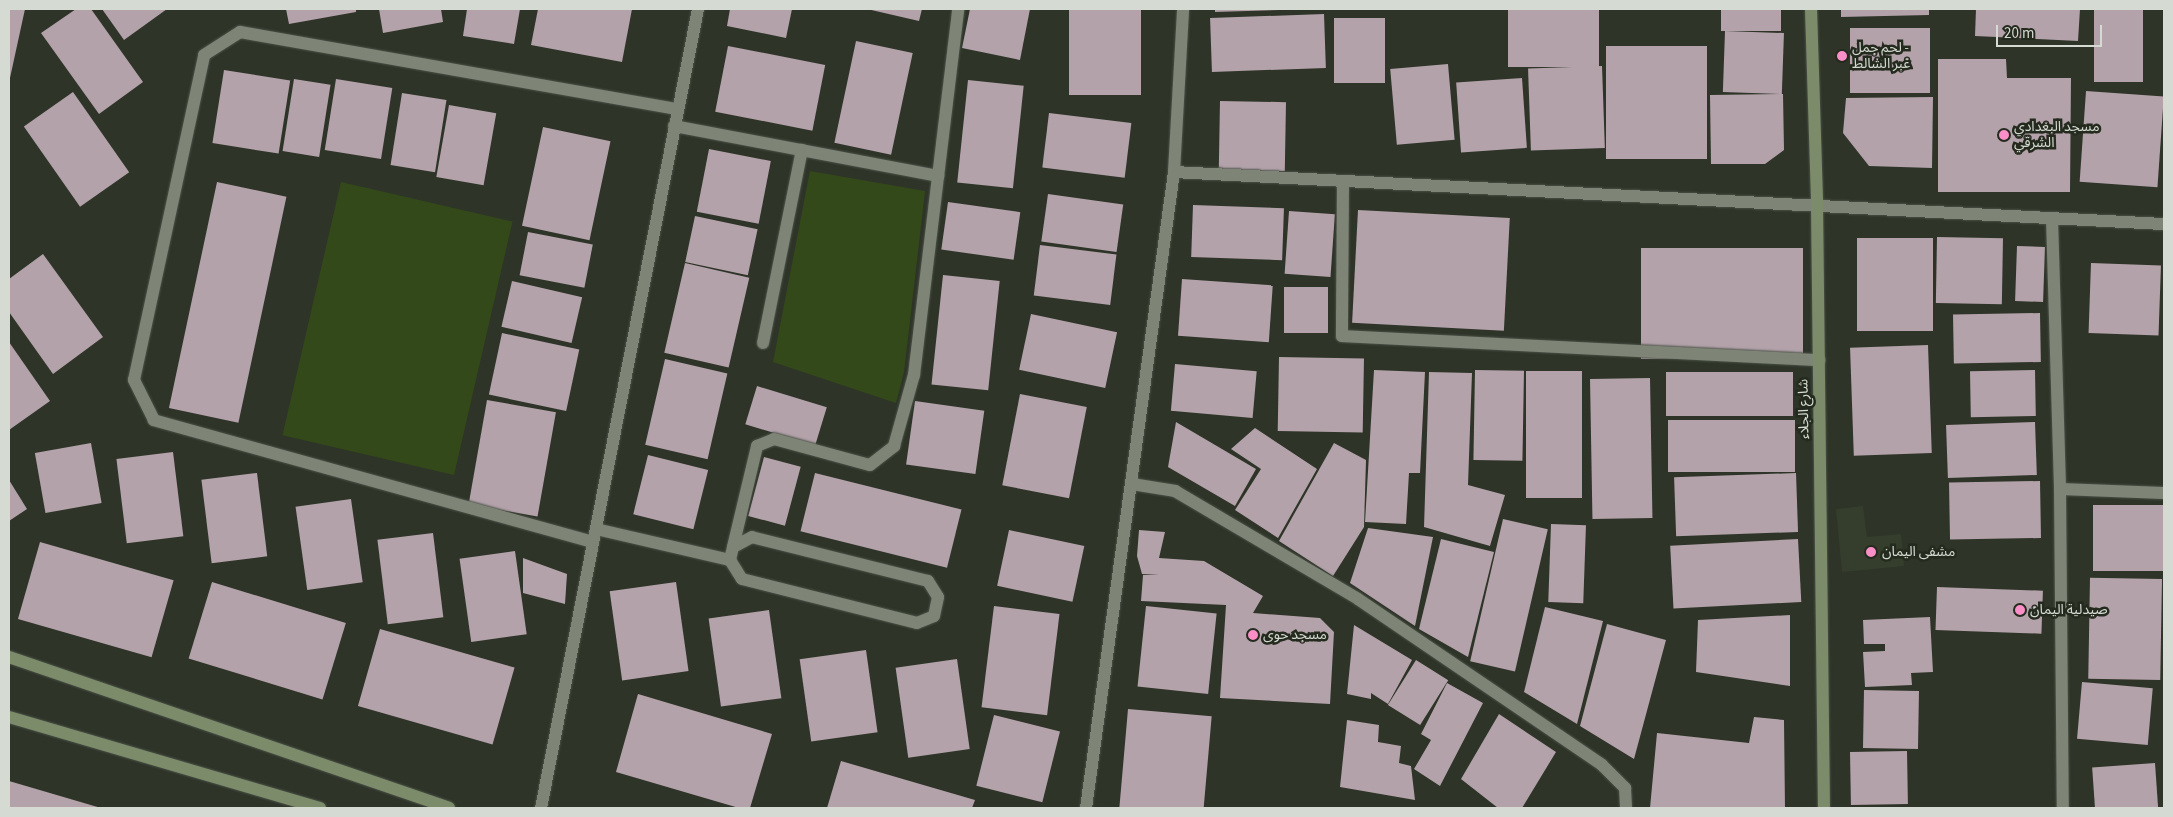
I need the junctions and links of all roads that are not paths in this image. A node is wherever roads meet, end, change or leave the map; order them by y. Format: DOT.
graph roads {
  1 [pos="698,9"];
  2 [pos="958,9"];
  3 [pos="1184,9"];
  4 [pos="1811,9"];
  5 [pos="677,109"];
  6 [pos="674,126"];
  7 [pos="802,150"];
  8 [pos="1174,172"];
  9 [pos="938,176"];
  10 [pos="1342,181"];
  11 [pos="1817,204"];
  12 [pos="2052,218"];
  13 [pos="2164,224"];
  14 [pos="763,342"];
  15 [pos="1819,360"];
  16 [pos="1132,484"];
  17 [pos="2060,489"];
  18 [pos="2164,493"];
  19 [pos="596,529"];
  20 [pos="594,542"];
  21 [pos="733,547"];
  22 [pos="730,560"];
  23 [pos="9,657"];
  24 [pos="9,717"];
  25 [pos="320,808"];
  26 [pos="450,808"];
  27 [pos="541,808"];
  28 [pos="1086,808"];
  29 [pos="1626,808"];
  30 [pos="1824,808"];
  31 [pos="2063,808"];
  1 -- 5 [label="street"];
  2 -- 9 [label="street"];
  3 -- 8 [label="street"];
  4 -- 11 [label="street, شارع الجلاء"];
  5 -- 6 [label="street"];
  5 -- 20 [label="street"];
  6 -- 7 [label="street"];
  6 -- 19 [label="street"];
  7 -- 9 [label="street"];
  7 -- 14 [label="street"];
  8 -- 10 [label="street"];
  8 -- 16 [label="street"];
  9 -- 21 [label="street"];
  10 -- 11 [label="street"];
  10 -- 15 [label="street"];
  11 -- 12 [label="street"];
  11 -- 15 [label="street, شارع الجلاء"];
  12 -- 13 [label="street"];
  12 -- 17 [label="street"];
  15 -- 30 [label="street, شارع الجلاء"];
  16 -- 28 [label="street"];
  16 -- 29 [label="street"];
  17 -- 18 [label="street"];
  17 -- 31 [label="street"];
  19 -- 20 [label="street"];
  19 -- 22 [label="street"];
  20 -- 27 [label="street"];
  21 -- 22 [label="street"];
  21 -- 22 [label="street"];
  23 -- 26 [label="street"];
  24 -- 25 [label="street"];
}
